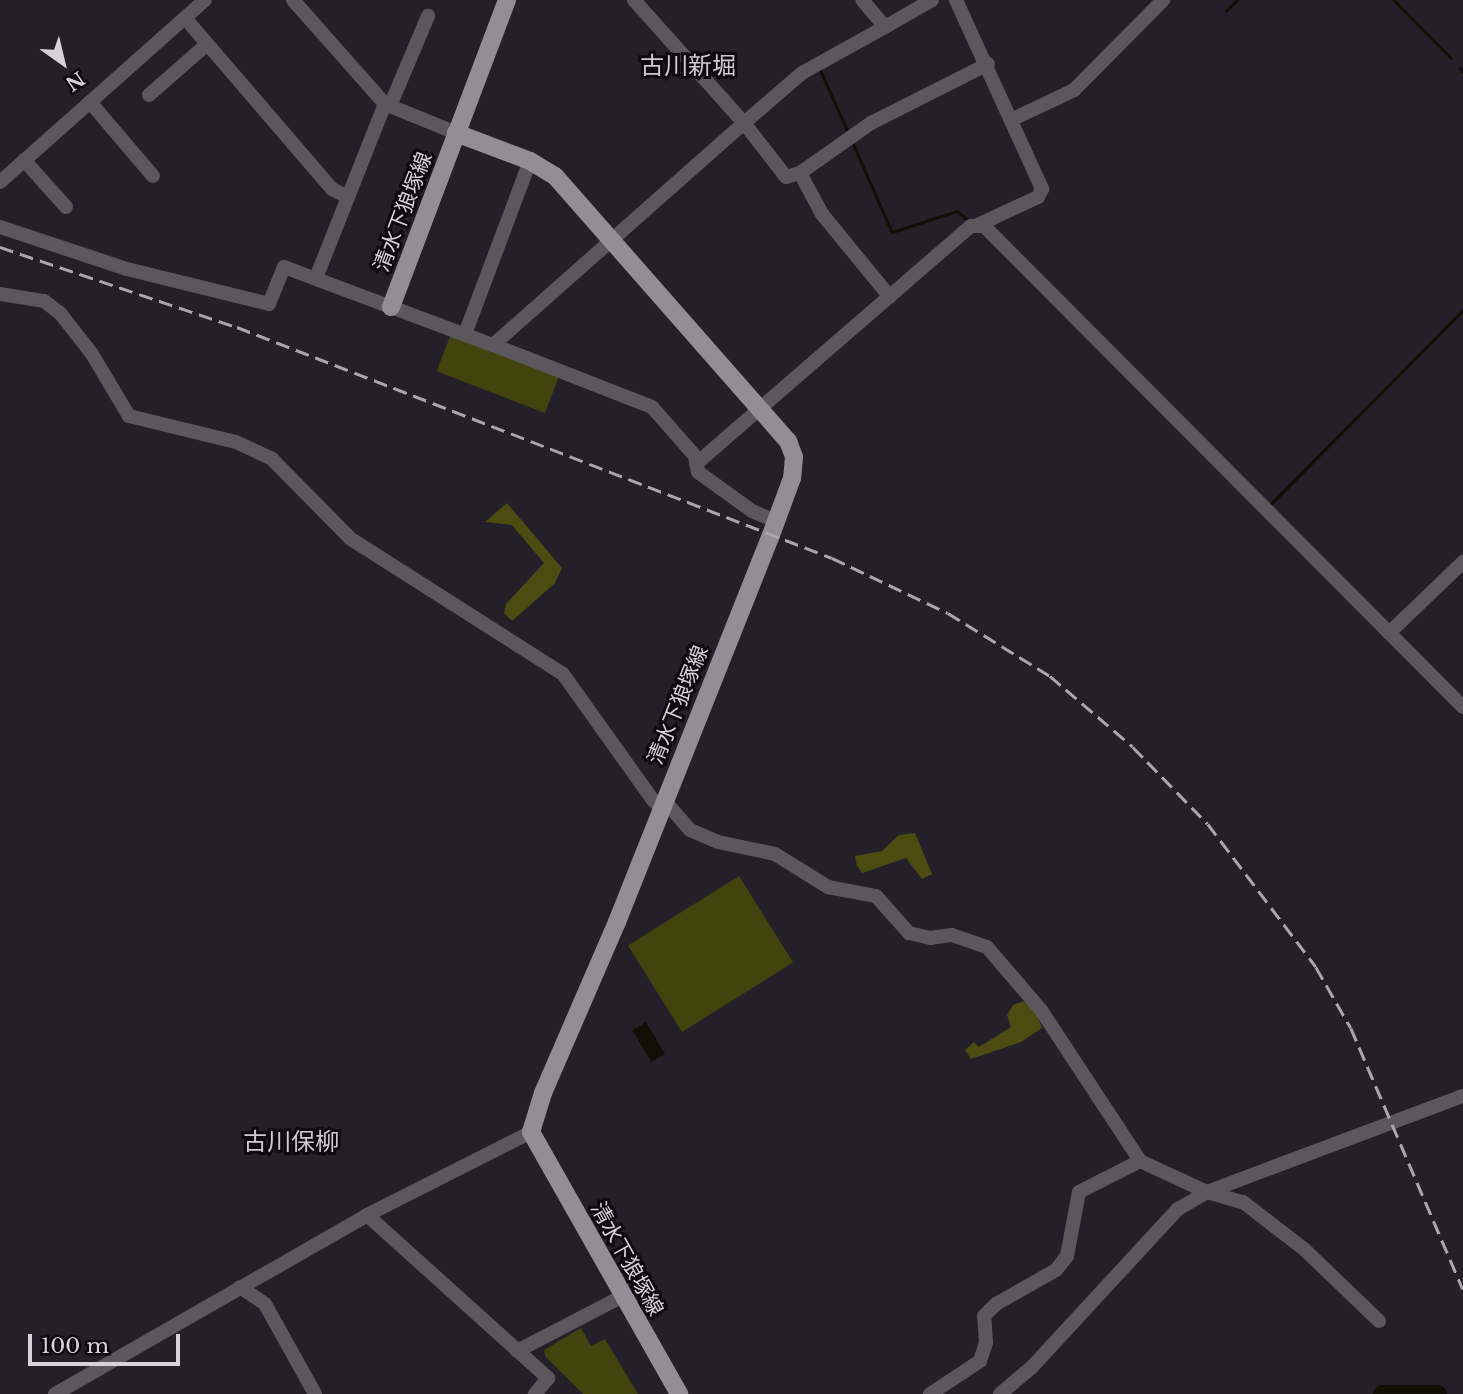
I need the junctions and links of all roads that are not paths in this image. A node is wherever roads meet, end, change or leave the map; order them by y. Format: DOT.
graph roads {
  1 [pos="205,0"];
  2 [pos="293,0"];
  3 [pos="507,0"];
  4 [pos="634,0"];
  5 [pos="862,0"];
  6 [pos="932,0"];
  7 [pos="956,0"];
  8 [pos="1163,0"];
  9 [pos="428,16"];
  10 [pos="185,18"];
  11 [pos="885,27"];
  12 [pos="207,44"];
  13 [pos="988,64"];
  14 [pos="149,95"];
  15 [pos="90,102"];
  16 [pos="387,105"];
  17 [pos="1013,119"];
  18 [pos="744,123"];
  19 [pos="456,133"];
  20 [pos="24,160"];
  21 [pos="530,161"];
  22 [pos="800,173"];
  23 [pos="153,176"];
  24 [pos="0,182"];
  25 [pos="348,197"];
  26 [pos="66,207"];
  27 [pos="978,225"];
  28 [pos="0,227"];
  29 [pos="612,240"];
  30 [pos="316,278"];
  31 [pos="0,294"];
  32 [pos="890,297"];
  33 [pos="391,307"];
  34 [pos="465,334"];
  35 [pos="494,345"];
  36 [pos="762,411"];
  37 [pos="696,464"];
  38 [pos="775,521"];
  39 [pos="1463,562"];
  40 [pos="1389,633"];
  41 [pos="1463,707"];
  42 [pos="661,808"];
  43 [pos="1463,1096"];
  44 [pos="531,1132"];
  45 [pos="1139,1161"];
  46 [pos="1207,1192"];
  47 [pos="367,1215"];
  48 [pos="240,1287"];
  49 [pos="621,1297"];
  50 [pos="1379,1321"];
  51 [pos="517,1351"];
  52 [pos="55,1394"];
  53 [pos="315,1394"];
  54 [pos="535,1394"];
  55 [pos="679,1394"];
  56 [pos="930,1394"];
  57 [pos="1000,1394"];
  1 -- 10 [label="street"];
  2 -- 16 [label="street"];
  3 -- 19 [label="main road, 清水下狼塚線"];
  4 -- 18 [label="street"];
  5 -- 11 [label="street"];
  6 -- 11 [label="street"];
  7 -- 13 [label="street"];
  8 -- 17 [label="street"];
  9 -- 16 [label="street"];
  10 -- 12 [label="street"];
  10 -- 15 [label="street"];
  11 -- 18 [label="street"];
  12 -- 14 [label="street"];
  12 -- 25 [label="street"];
  13 -- 17 [label="street"];
  13 -- 22 [label="street"];
  15 -- 20 [label="street"];
  15 -- 23 [label="street"];
  16 -- 19 [label="street"];
  16 -- 25 [label="street"];
  17 -- 27 [label="street"];
  18 -- 22 [label="street"];
  18 -- 29 [label="street"];
  19 -- 21 [label="main road, 清水下狼塚線"];
  19 -- 33 [label="main road, 清水下狼塚線"];
  20 -- 24 [label="street"];
  20 -- 26 [label="street"];
  21 -- 29 [label="main road, 清水下狼塚線"];
  21 -- 34 [label="street"];
  22 -- 32 [label="street"];
  25 -- 30 [label="street"];
  27 -- 32 [label="street"];
  27 -- 40 [label="street"];
  28 -- 30 [label="street"];
  29 -- 35 [label="street"];
  29 -- 36 [label="main road, 清水下狼塚線"];
  30 -- 33 [label="street"];
  31 -- 42 [label="street"];
  32 -- 36 [label="street"];
  33 -- 34 [label="street"];
  34 -- 35 [label="street"];
  35 -- 37 [label="street"];
  36 -- 37 [label="street"];
  36 -- 38 [label="main road, 清水下狼塚線"];
  37 -- 38 [label="street"];
  38 -- 42 [label="main road, 清水下狼塚線"];
  39 -- 40 [label="street"];
  40 -- 41 [label="street"];
  42 -- 44 [label="main road, 清水下狼塚線"];
  42 -- 45 [label="street"];
  43 -- 46 [label="street"];
  44 -- 47 [label="street"];
  44 -- 49 [label="main road, 清水下狼塚線"];
  45 -- 46 [label="street"];
  45 -- 56 [label="street"];
  46 -- 50 [label="street"];
  46 -- 57 [label="street"];
  47 -- 48 [label="street"];
  47 -- 51 [label="street"];
  48 -- 52 [label="street"];
  48 -- 53 [label="street"];
  49 -- 51 [label="street"];
  49 -- 55 [label="main road, 清水下狼塚線"];
  51 -- 54 [label="street"];
}
